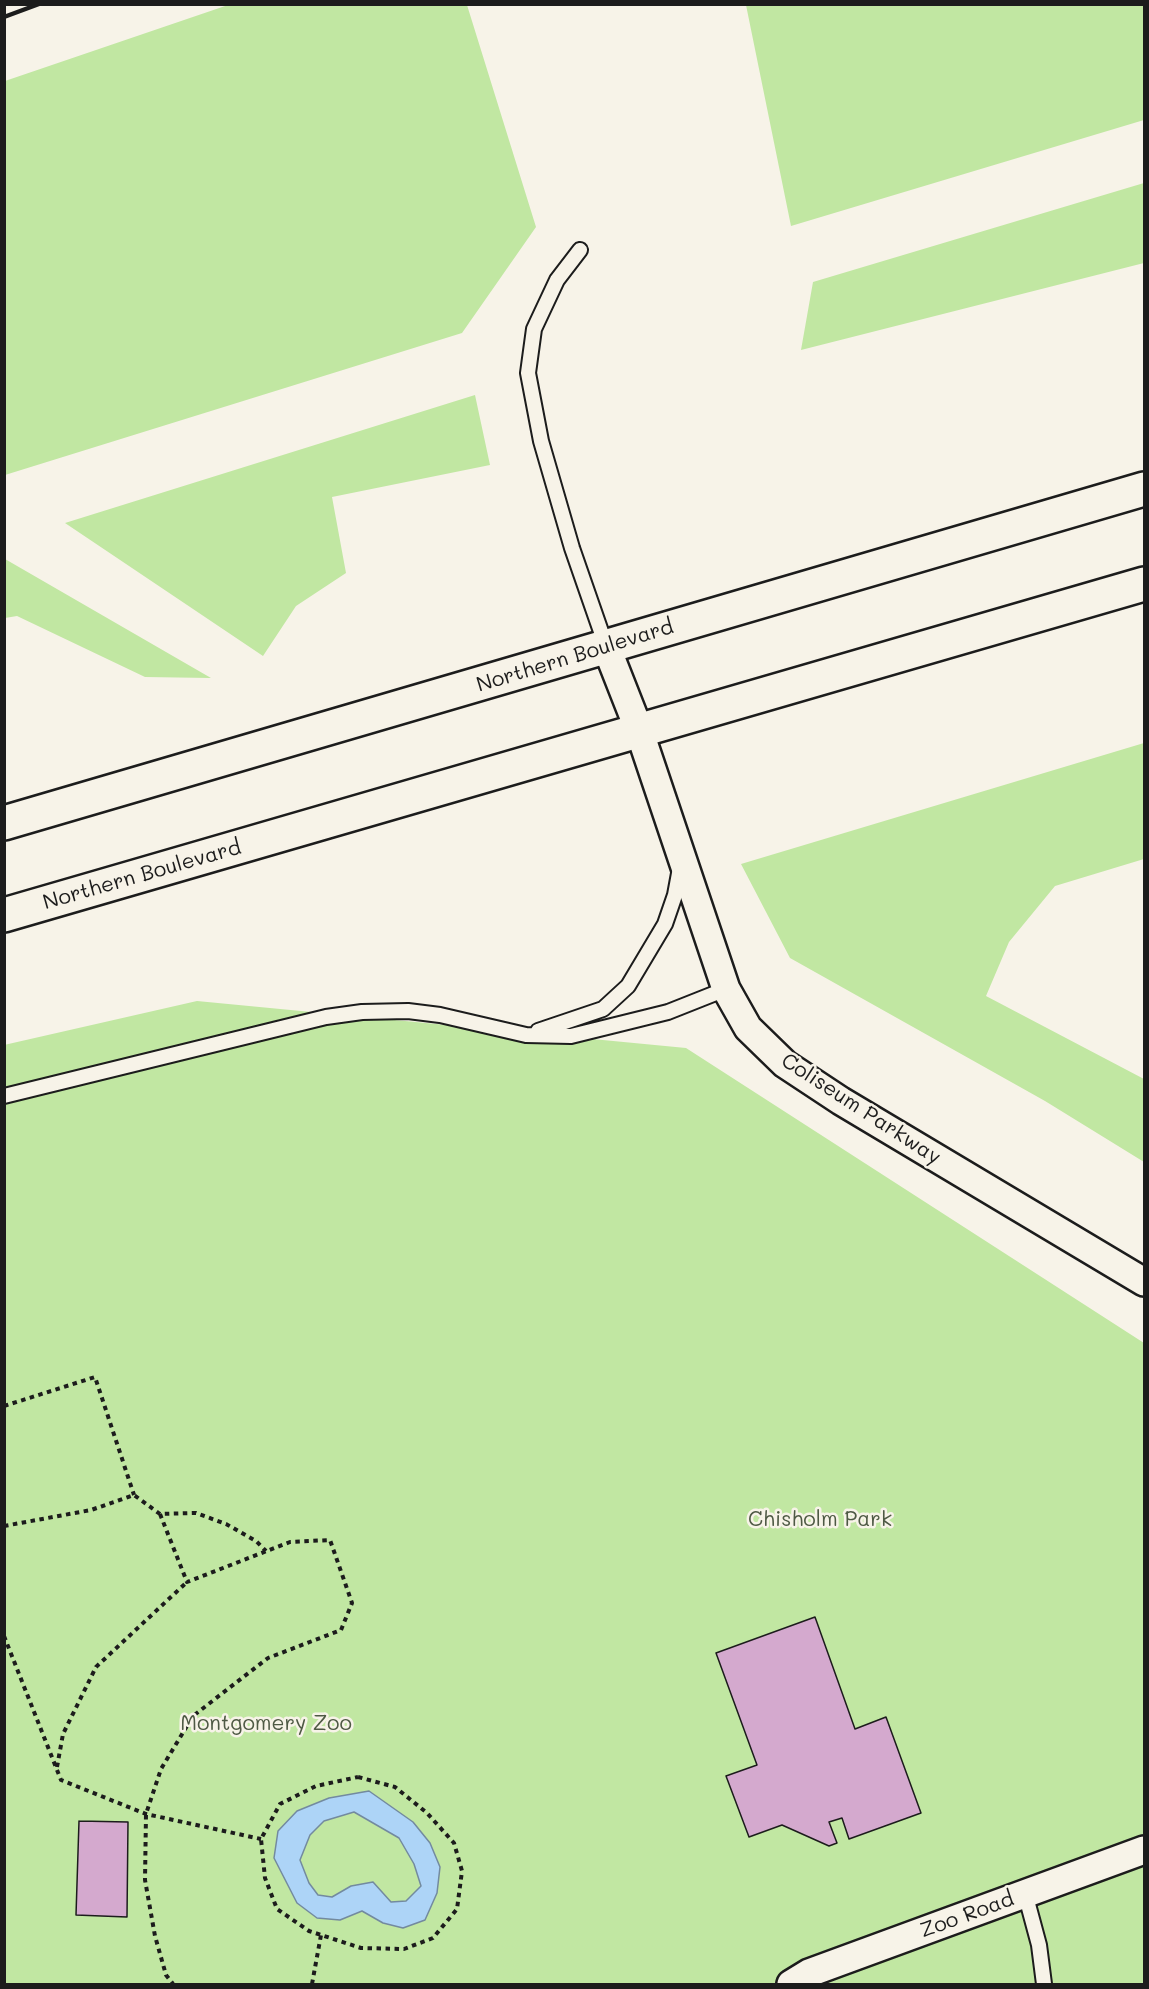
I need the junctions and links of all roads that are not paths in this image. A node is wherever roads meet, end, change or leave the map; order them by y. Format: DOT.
graph roads {
  1 [pos="580,250"];
  2 [pos="1144,489"];
  3 [pos="1144,584"];
  4 [pos="606,646"];
  5 [pos="639,730"];
  6 [pos="4,824"];
  7 [pos="682,857"];
  8 [pos="4,915"];
  9 [pos="726,989"];
  10 [pos="526,1035"];
  11 [pos="4,1096"];
  12 [pos="1144,1282"];
  13 [pos="1144,1850"];
  14 [pos="1025,1893"];
  15 [pos="791,1984"];
  16 [pos="1044,1984"];
  1 -- 4 [label="lane"];
  2 -- 4 [label="highway, Northern Boulevard"];
  3 -- 5 [label="highway, Northern Boulevard"];
  4 -- 5 [label="street, Coliseum Parkway"];
  4 -- 6 [label="highway, Northern Boulevard"];
  5 -- 7 [label="street, Coliseum Parkway"];
  5 -- 8 [label="highway, Northern Boulevard"];
  7 -- 9 [label="street, Coliseum Parkway"];
  7 -- 10 [label="lane"];
  9 -- 10 [label="lane"];
  9 -- 12 [label="street, Coliseum Parkway"];
  10 -- 11 [label="lane"];
  13 -- 14 [label="street, Zoo Road"];
  14 -- 15 [label="street, Zoo Road"];
  14 -- 16 [label="lane"];
}
